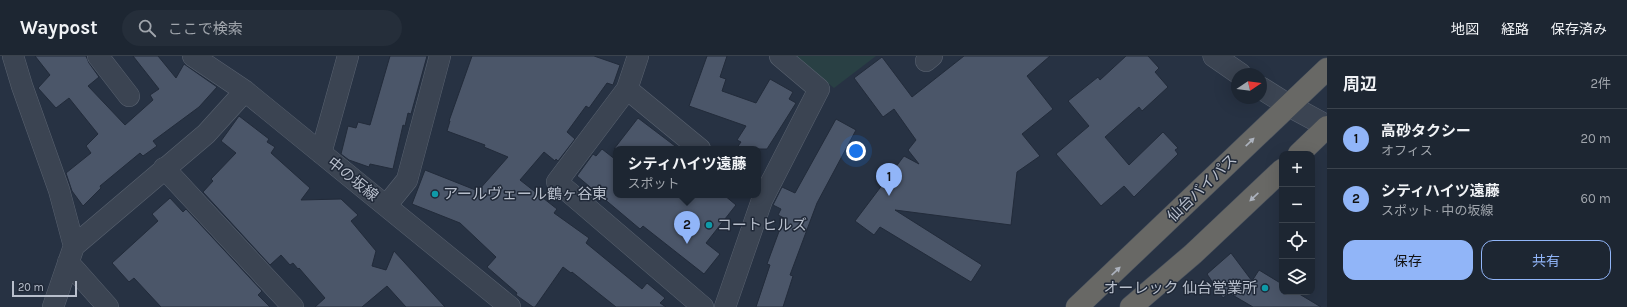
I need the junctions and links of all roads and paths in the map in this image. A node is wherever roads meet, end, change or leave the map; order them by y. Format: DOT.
graph roads {
  1 [pos="13,56"];
  2 [pos="98,56"];
  3 [pos="193,56"];
  4 [pos="348,56"];
  5 [pos="440,56"];
  6 [pos="638,56"];
  7 [pos="780,56"];
  8 [pos="1214,56"];
  9 [pos="1231,68"];
  10 [pos="1327,69"];
  11 [pos="627,89"];
  12 [pos="245,90"];
  13 [pos="1267,92"];
  14 [pos="129,96"];
  15 [pos="1288,105"];
  16 [pos="1327,126"];
  17 [pos="696,146"];
  18 [pos="1302,151"];
  19 [pos="321,153"];
  20 [pos="164,168"];
  21 [pos="1279,173"];
  22 [pos="761,193"];
  23 [pos="759,198"];
  24 [pos="386,206"];
  25 [pos="71,254"];
  26 [pos="53,307"];
  27 [pos="108,307"];
  28 [pos="293,307"];
  29 [pos="510,307"];
  30 [pos="703,307"];
  31 [pos="725,307"];
  32 [pos="1077,307"];
  33 [pos="1131,307"];
  1 -- 25 [label="street"];
  2 -- 14 [label="street"];
  3 -- 12 [label="street, 中の坂線"];
  4 -- 19 [label="street"];
  5 -- 24 [label="street"];
  6 -- 11 [label="street"];
  7 -- 22 [label="street"];
  8 -- 9 [label="street"];
  10 -- 15 [label="highway, 仙台バイパス"];
  11 -- 17 [label="street"];
  11 -- 30 [label="street"];
  12 -- 19 [label="street, 中の坂線"];
  12 -- 20 [label="street"];
  13 -- 15 [label="street"];
  15 -- 16 [label="street"];
  32 -- 15 [label="highway, 仙台バイパス, one-way"];
  16 -- 18 [label="highway"];
  19 -- 24 [label="street, 中の坂線"];
  20 -- 25 [label="street"];
  20 -- 28 [label="street"];
  21 -- 33 [label="highway, one-way"];
  23 -- 31 [label="street"];
  24 -- 29 [label="street, 中の坂線"];
  25 -- 26 [label="street"];
  25 -- 27 [label="street"];
}
